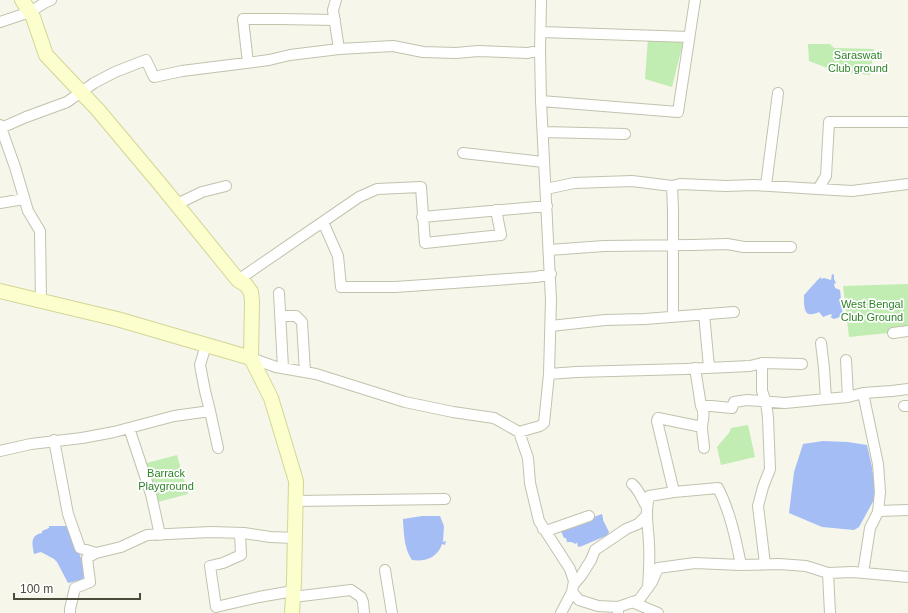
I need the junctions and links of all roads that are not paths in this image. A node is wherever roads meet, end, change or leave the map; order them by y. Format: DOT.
graph roads {
  1 [pos="22,0"];
  2 [pos="52,0"];
  3 [pos="336,0"];
  4 [pos="541,0"];
  5 [pos="695,0"];
  6 [pos="30,12"];
  7 [pos="335,20"];
  8 [pos="0,22"];
  9 [pos="541,32"];
  10 [pos="689,37"];
  11 [pos="339,49"];
  12 [pos="540,50"];
  13 [pos="248,63"];
  14 [pos="81,92"];
  15 [pos="778,93"];
  16 [pos="541,101"];
  17 [pos="908,122"];
  18 [pos="1,126"];
  19 [pos="543,132"];
  20 [pos="625,134"];
  21 [pos="463,153"];
  22 [pos="543,162"];
  23 [pos="908,184"];
  24 [pos="766,185"];
  25 [pos="226,186"];
  26 [pos="672,186"];
  27 [pos="546,189"];
  28 [pos="818,190"];
  29 [pos="24,199"];
  30 [pos="0,203"];
  31 [pos="177,204"];
  32 [pos="546,206"];
  33 [pos="496,210"];
  34 [pos="422,217"];
  35 [pos="323,222"];
  36 [pos="672,245"];
  37 [pos="791,248"];
  38 [pos="549,250"];
  39 [pos="551,274"];
  40 [pos="238,280"];
  41 [pos="0,291"];
  42 [pos="279,292"];
  43 [pos="41,301"];
  44 [pos="734,312"];
  45 [pos="704,314"];
  46 [pos="281,316"];
  47 [pos="673,316"];
  48 [pos="552,326"];
  49 [pos="908,330"];
  50 [pos="893,333"];
  51 [pos="821,343"];
  52 [pos="206,345"];
  53 [pos="251,358"];
  54 [pos="846,360"];
  55 [pos="762,363"];
  56 [pos="802,364"];
  57 [pos="709,367"];
  58 [pos="283,368"];
  59 [pos="695,368"];
  60 [pos="305,372"];
  61 [pos="549,374"];
  62 [pos="908,389"];
  63 [pos="863,393"];
  64 [pos="848,397"];
  65 [pos="826,399"];
  66 [pos="766,402"];
  67 [pos="701,406"];
  68 [pos="210,411"];
  69 [pos="702,427"];
  70 [pos="129,428"];
  71 [pos="519,432"];
  72 [pos="54,440"];
  73 [pos="218,448"];
  74 [pos="704,448"];
  75 [pos="0,451"];
  76 [pos="632,484"];
  77 [pos="674,492"];
  78 [pos="445,499"];
  79 [pos="295,501"];
  80 [pos="908,510"];
  81 [pos="647,511"];
  82 [pos="878,511"];
  83 [pos="589,516"];
  84 [pos="543,529"];
  85 [pos="240,533"];
  86 [pos="160,535"];
  87 [pos="295,538"];
  88 [pos="96,553"];
  89 [pos="765,564"];
  90 [pos="741,565"];
  91 [pos="385,570"];
  92 [pos="828,573"];
  93 [pos="863,573"];
  94 [pos="908,577"];
  95 [pos="573,588"];
  96 [pos="648,588"];
  97 [pos="293,594"];
  98 [pos="632,602"];
  99 [pos="618,610"];
  100 [pos="70,613"];
  101 [pos="292,613"];
  102 [pos="364,613"];
  103 [pos="392,613"];
  104 [pos="561,613"];
  105 [pos="658,613"];
  106 [pos="830,613"];
  1 -- 6 [label="main road"];
  2 -- 6 [label="street"];
  3 -- 7 [label="street"];
  4 -- 9 [label="street"];
  5 -- 10 [label="street"];
  6 -- 8 [label="street"];
  6 -- 14 [label="main road"];
  7 -- 11 [label="street"];
  7 -- 13 [label="street"];
  9 -- 10 [label="street"];
  9 -- 12 [label="street"];
  10 -- 16 [label="street"];
  11 -- 12 [label="street"];
  11 -- 13 [label="street"];
  12 -- 16 [label="street"];
  13 -- 14 [label="street"];
  14 -- 18 [label="street"];
  14 -- 31 [label="main road"];
  15 -- 24 [label="street"];
  16 -- 19 [label="street"];
  17 -- 28 [label="street"];
  18 -- 29 [label="street"];
  19 -- 20 [label="street"];
  19 -- 22 [label="street"];
  21 -- 22 [label="street"];
  22 -- 27 [label="street"];
  23 -- 28 [label="street"];
  24 -- 26 [label="street"];
  24 -- 28 [label="street"];
  25 -- 31 [label="street"];
  26 -- 27 [label="street"];
  26 -- 36 [label="street"];
  27 -- 32 [label="street"];
  29 -- 30 [label="street"];
  29 -- 43 [label="street"];
  31 -- 40 [label="main road"];
  32 -- 33 [label="street"];
  32 -- 38 [label="street"];
  33 -- 34 [label="street"];
  33 -- 34 [label="street"];
  34 -- 35 [label="street"];
  35 -- 39 [label="street"];
  35 -- 40 [label="street"];
  36 -- 37 [label="street"];
  36 -- 38 [label="street"];
  36 -- 47 [label="street"];
  38 -- 39 [label="street"];
  39 -- 48 [label="street"];
  40 -- 53 [label="main road"];
  41 -- 43 [label="main road"];
  42 -- 46 [label="street"];
  43 -- 52 [label="main road"];
  44 -- 45 [label="street"];
  45 -- 47 [label="street"];
  45 -- 57 [label="street"];
  46 -- 58 [label="street"];
  46 -- 60 [label="street"];
  47 -- 48 [label="street"];
  48 -- 61 [label="street"];
  49 -- 50 [label="street"];
  51 -- 65 [label="street"];
  52 -- 53 [label="main road"];
  52 -- 68 [label="street"];
  53 -- 58 [label="street"];
  53 -- 79 [label="main road"];
  54 -- 64 [label="street"];
  55 -- 56 [label="street"];
  55 -- 57 [label="street"];
  55 -- 66 [label="street"];
  57 -- 59 [label="street"];
  58 -- 60 [label="street"];
  59 -- 61 [label="street"];
  59 -- 67 [label="street"];
  60 -- 71 [label="street"];
  61 -- 71 [label="street"];
  62 -- 63 [label="street"];
  63 -- 64 [label="street"];
  63 -- 82 [label="street"];
  64 -- 65 [label="street"];
  65 -- 66 [label="street"];
  66 -- 67 [label="street"];
  66 -- 89 [label="street"];
  67 -- 69 [label="street"];
  68 -- 70 [label="street"];
  68 -- 73 [label="street"];
  69 -- 74 [label="street"];
  69 -- 77 [label="street"];
  70 -- 72 [label="street"];
  70 -- 86 [label="street"];
  71 -- 84 [label="street"];
  72 -- 75 [label="street"];
  72 -- 88 [label="street"];
  76 -- 81 [label="street"];
  77 -- 81 [label="street"];
  77 -- 90 [label="street"];
  78 -- 79 [label="street"];
  79 -- 87 [label="main road"];
  80 -- 82 [label="street"];
  81 -- 95 [label="street"];
  81 -- 96 [label="street"];
  82 -- 93 [label="street"];
  83 -- 84 [label="street"];
  84 -- 95 [label="street"];
  85 -- 86 [label="street"];
  85 -- 87 [label="street"];
  85 -- 97 [label="street"];
  86 -- 88 [label="street"];
  87 -- 97 [label="main road"];
  88 -- 100 [label="street"];
  89 -- 90 [label="street"];
  89 -- 92 [label="street"];
  90 -- 96 [label="street"];
  91 -- 103 [label="street"];
  92 -- 93 [label="street"];
  92 -- 106 [label="street"];
  93 -- 94 [label="street"];
  95 -- 99 [label="street"];
  95 -- 104 [label="street"];
  96 -- 98 [label="street"];
  97 -- 101 [label="main road"];
  97 -- 102 [label="street"];
  98 -- 99 [label="street"];
  98 -- 105 [label="street"];
}
